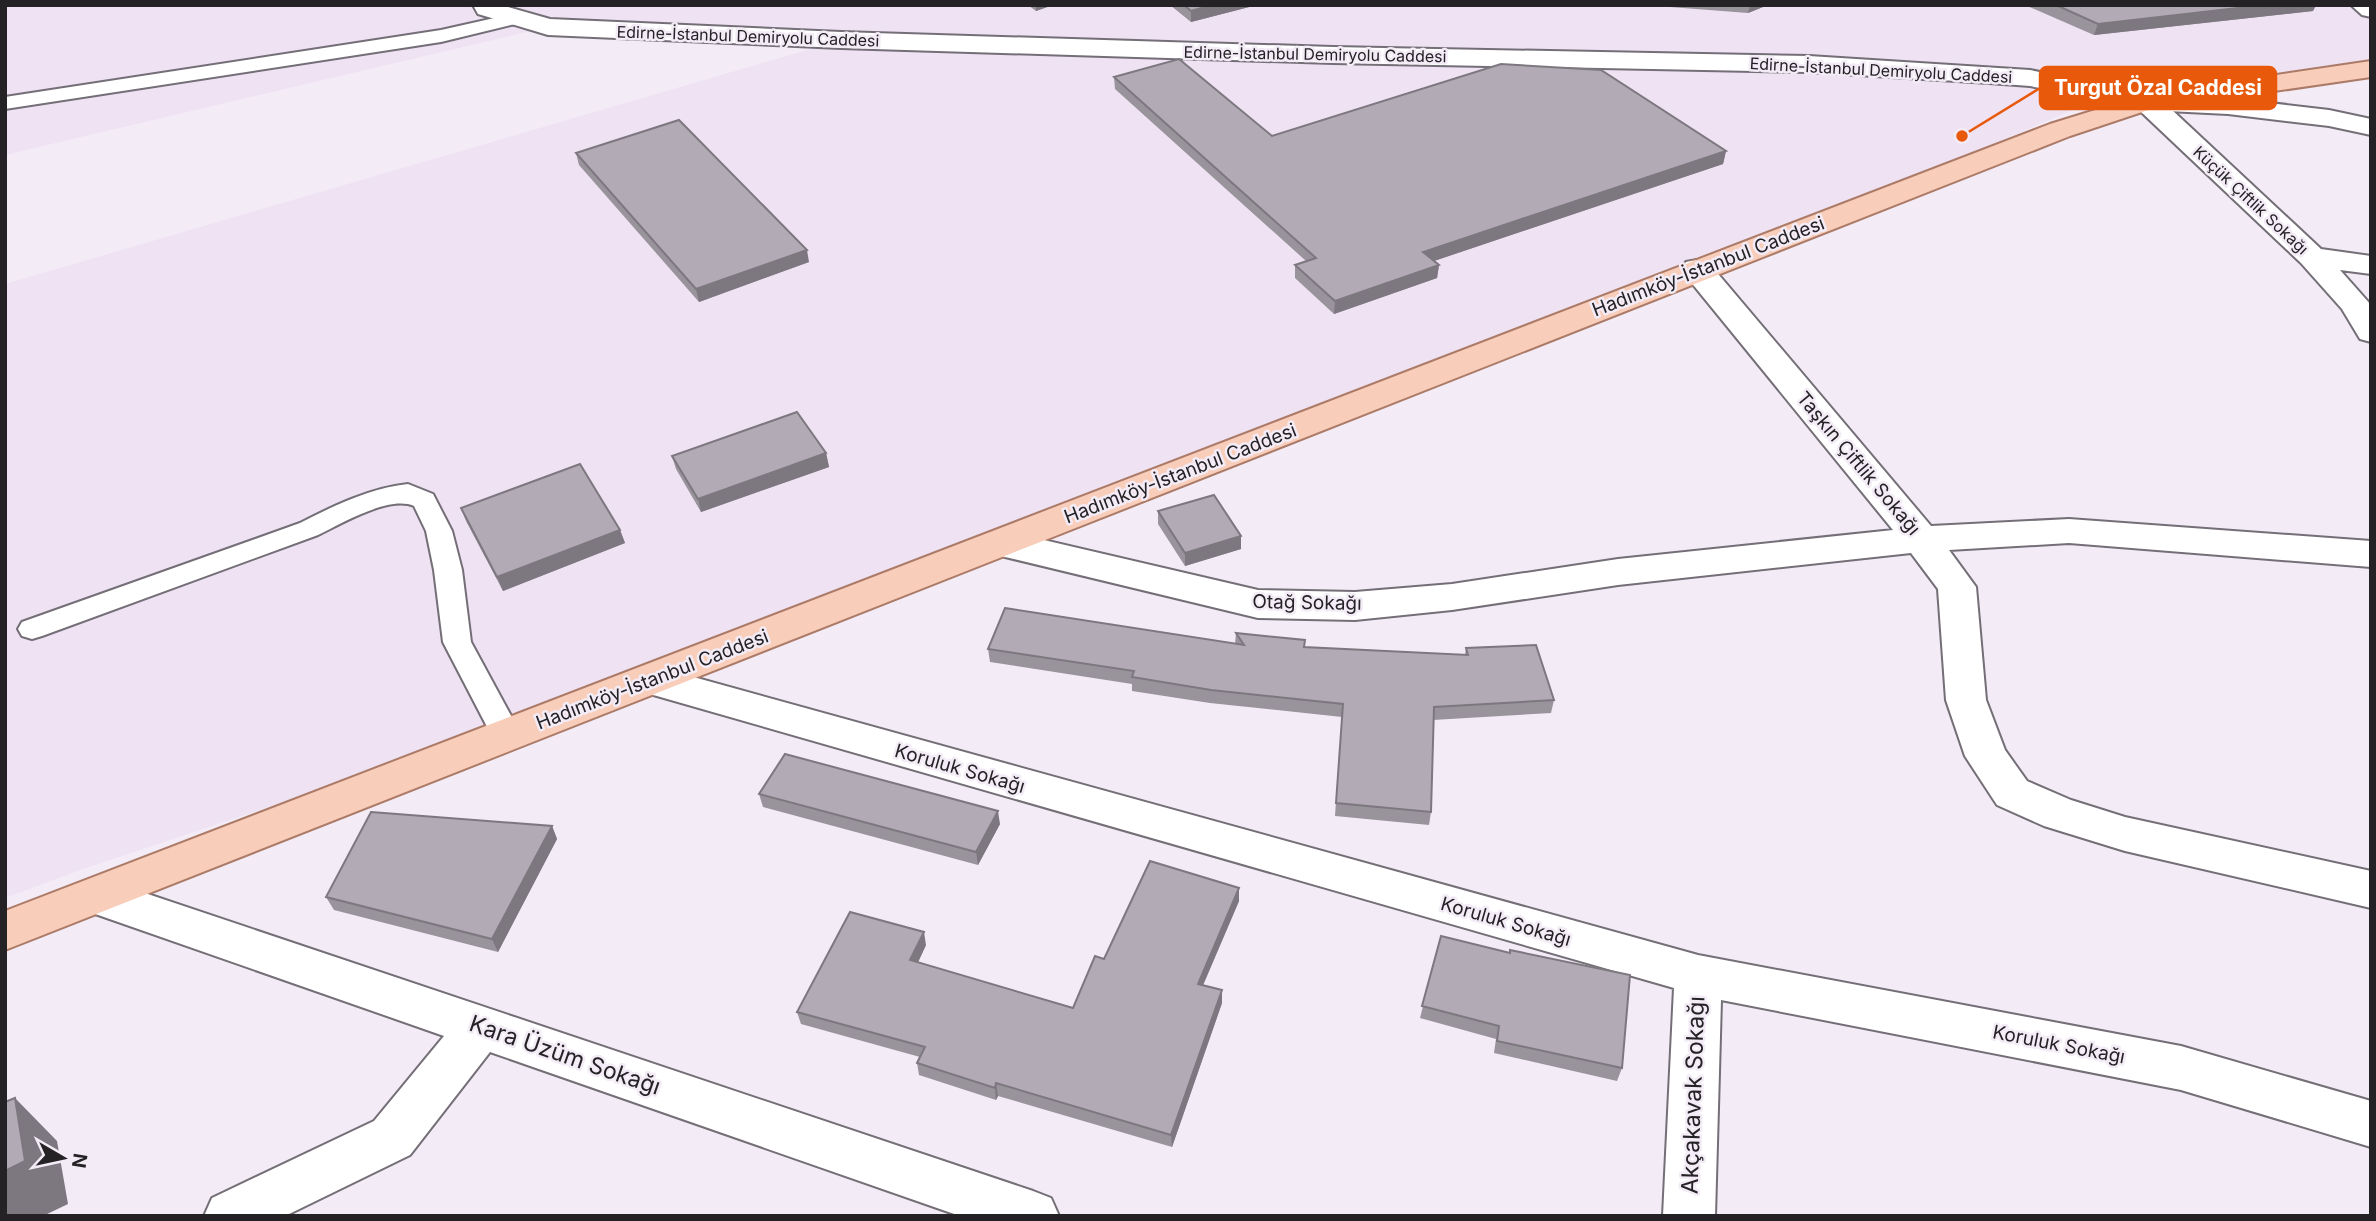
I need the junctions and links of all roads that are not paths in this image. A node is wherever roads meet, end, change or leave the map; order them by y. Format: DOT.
graph roads {
  1 [pos="485,5"];
  2 [pos="2363,5"];
  3 [pos="2371,10"];
  4 [pos="517,18"];
  5 [pos="2371,69"];
  6 [pos="2147,102"];
  7 [pos="5,103"];
  8 [pos="2371,127"];
  9 [pos="2312,257"];
  10 [pos="2371,265"];
  11 [pos="1696,269"];
  12 [pos="2371,332"];
  13 [pos="1921,539"];
  14 [pos="1001,543"];
  15 [pos="2371,554"];
  16 [pos="32,629"];
  17 [pos="650,680"];
  18 [pos="507,736"];
  19 [pos="2371,890"];
  20 [pos="97,896"];
  21 [pos="5,931"];
  22 [pos="1698,975"];
  23 [pos="481,1026"];
  24 [pos="2371,1124"];
  25 [pos="230,1216"];
  26 [pos="1033,1216"];
  27 [pos="1689,1216"];
  1 -- 4 [label="street, Edirne-İstanbul Demiryolu Caddesi"];
  2 -- 3 [label="street"];
  4 -- 6 [label="street, Edirne-İstanbul Demiryolu Caddesi"];
  4 -- 7 [label="lane"];
  5 -- 6 [label="main road, Hadımköy-İstanbul Caddesi"];
  6 -- 8 [label="street, Edirne-İstanbul Demiryolu Caddesi"];
  6 -- 9 [label="street, Küçük Çiftlik Sokağı"];
  6 -- 11 [label="main road, Hadımköy-İstanbul Caddesi"];
  9 -- 10 [label="street, Küçük Çiftlik Sokağı"];
  9 -- 12 [label="street"];
  11 -- 13 [label="street, Taşkın Çiftlik Sokağı"];
  11 -- 14 [label="main road, Hadımköy-İstanbul Caddesi"];
  13 -- 14 [label="street, Otağ Sokağı"];
  13 -- 15 [label="street, Taşkın Çiftlik Sokağı"];
  13 -- 19 [label="street"];
  14 -- 17 [label="main road, Hadımköy-İstanbul Caddesi"];
  16 -- 18 [label="lane"];
  17 -- 18 [label="main road, Hadımköy-İstanbul Caddesi"];
  17 -- 22 [label="street, Koruluk Sokağı"];
  18 -- 20 [label="main road, Hadımköy-İstanbul Caddesi"];
  20 -- 21 [label="main road, Hadımköy-İstanbul Caddesi"];
  20 -- 23 [label="street, Kara Üzüm Sokağı"];
  22 -- 24 [label="street, Koruluk Sokağı"];
  22 -- 27 [label="street, Akçakavak Sokağı"];
  23 -- 25 [label="street"];
  23 -- 26 [label="street, Kara Üzüm Sokağı"];
}
